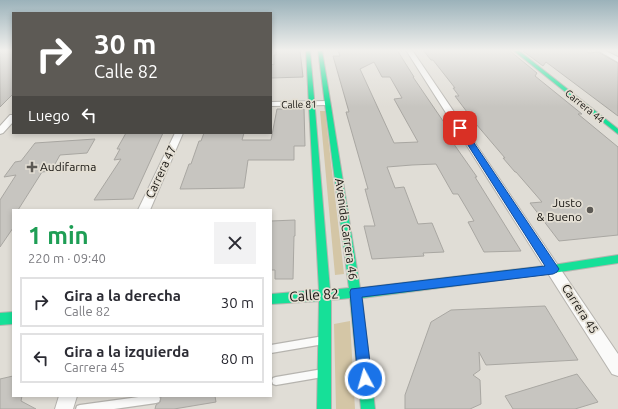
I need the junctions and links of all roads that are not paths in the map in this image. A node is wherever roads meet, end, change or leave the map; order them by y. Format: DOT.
graph roads {
  1 [pos="309,69"];
  2 [pos="323,69"];
  3 [pos="422,69"];
  4 [pos="539,69"];
  5 [pos="327,103"];
  6 [pos="272,104"];
  7 [pos="312,104"];
  8 [pos="12,117"];
  9 [pos="0,131"];
  10 [pos="618,132"];
  11 [pos="179,134"];
  12 [pos="144,209"];
  13 [pos="618,259"];
  14 [pos="553,269"];
  15 [pos="355,292"];
  16 [pos="325,294"];
  17 [pos="272,299"];
  18 [pos="12,318"];
  19 [pos="0,319"];
  20 [pos="324,340"];
  21 [pos="272,349"];
  22 [pos="618,368"];
  23 [pos="323,373"];
  24 [pos="276,381"];
  25 [pos="68,397"];
  26 [pos="144,398"];
  27 [pos="156,399"];
  28 [pos="64,409"];
  29 [pos="80,409"];
  30 [pos="324,409"];
  31 [pos="368,409"];
  1 -- 7 [label="main road, Avenida Carrera 46"];
  2 -- 5 [label="main road, Avenida Carrera 46"];
  3 -- 14 [label="street, Carrera 45"];
  4 -- 10 [label="main road, Carrera 44"];
  5 -- 7 [label="street, Calle 81"];
  5 -- 15 [label="main road, Avenida Carrera 46"];
  6 -- 7 [label="street, Calle 81"];
  7 -- 16 [label="main road, Avenida Carrera 46"];
  8 -- 9 [label="street"];
  11 -- 12 [label="street, Carrera 47"];
  13 -- 14 [label="main road, Calle 82"];
  14 -- 15 [label="main road, Calle 82"];
  14 -- 22 [label="street, Carrera 45"];
  15 -- 16 [label="main road, Calle 82"];
  15 -- 31 [label="main road, Avenida Carrera 46"];
  16 -- 17 [label="main road, Calle 82"];
  16 -- 20 [label="main road, Avenida Carrera 46"];
  18 -- 19 [label="main road"];
  20 -- 21 [label="lane"];
  20 -- 23 [label="main road, Avenida Carrera 46"];
  23 -- 24 [label="lane"];
  23 -- 30 [label="main road, Avenida Carrera 46"];
  25 -- 28 [label="street"];
  26 -- 27 [label="lane"];
  26 -- 29 [label="lane"];
}
